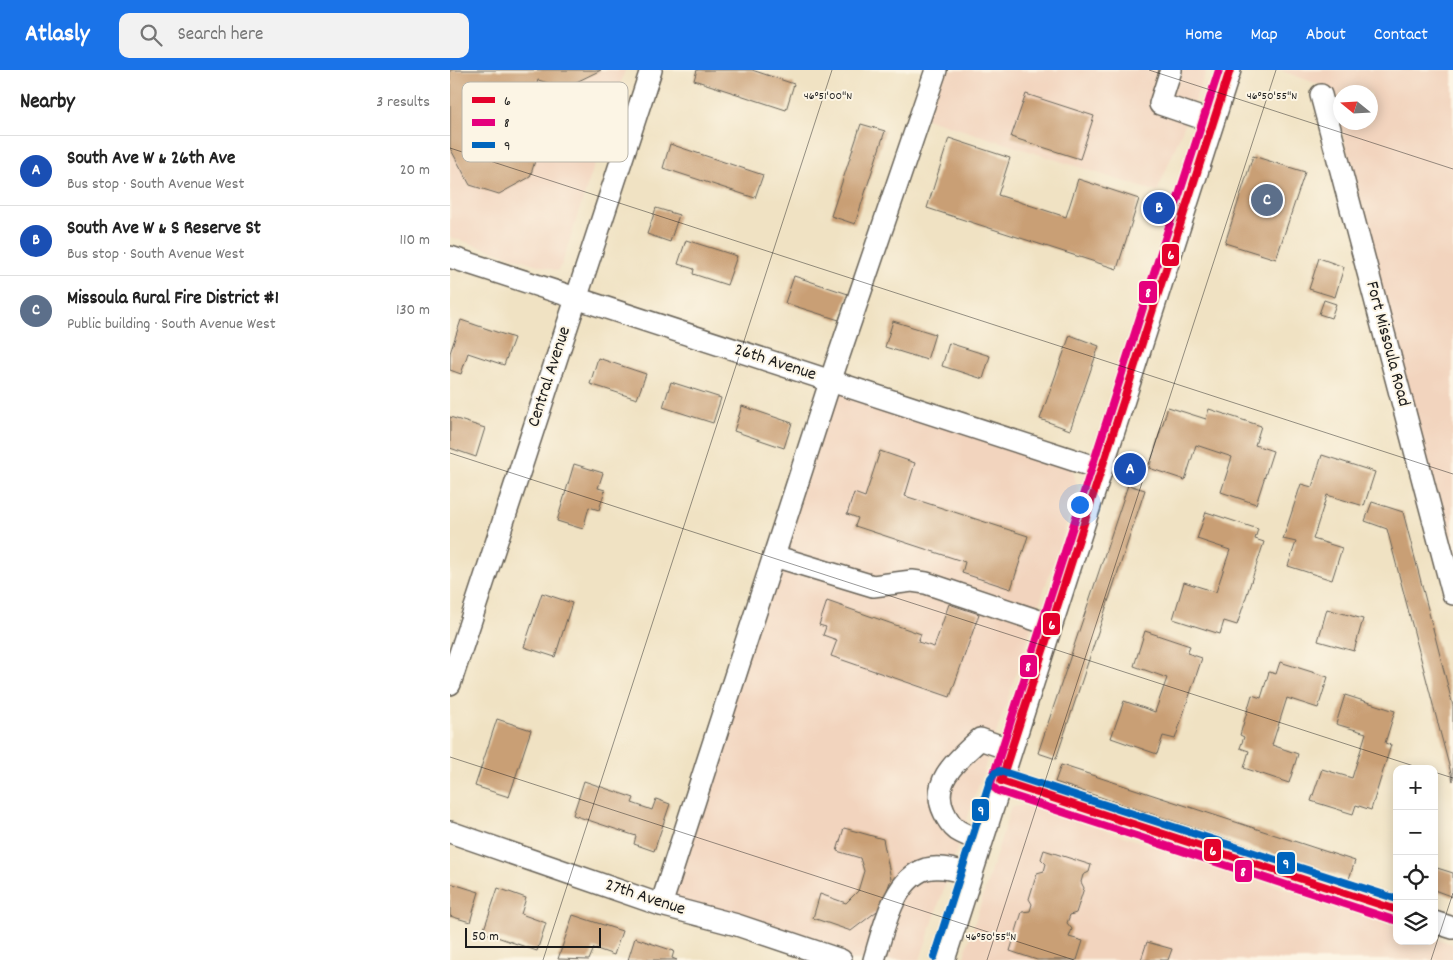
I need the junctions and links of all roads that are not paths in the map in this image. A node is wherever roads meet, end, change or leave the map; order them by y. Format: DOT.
graph roads {
  1 [pos="651,70"];
  2 [pos="936,70"];
  3 [pos="1171,70"];
  4 [pos="1230,70"];
  5 [pos="1321,95"];
  6 [pos="1213,122"];
  7 [pos="628,140"];
  8 [pos="621,162"];
  9 [pos="450,257"];
  10 [pos="576,299"];
  11 [pos="831,381"];
  12 [pos="1100,469"];
  13 [pos="774,556"];
  14 [pos="1453,594"];
  15 [pos="1051,625"];
  16 [pos="450,684"];
  17 [pos="1011,750"];
  18 [pos="1001,781"];
  19 [pos="450,832"];
  20 [pos="982,842"];
  21 [pos="972,874"];
  22 [pos="661,905"];
  23 [pos="1393,909"];
  24 [pos="1438,923"];
  25 [pos="1453,928"];
  26 [pos="828,958"];
  27 [pos="874,960"];
  28 [pos="944,960"];
  1 -- 7 [label="street, Central Avenue"];
  2 -- 11 [label="street"];
  3 -- 6 [label="street"];
  4 -- 6 [label="street"];
  5 -- 14 [label="street, Fort Missoula Road"];
  6 -- 12 [label="street"];
  8 -- 10 [label="street, Central Avenue"];
  9 -- 10 [label="street, 26th Avenue"];
  10 -- 11 [label="street, 26th Avenue"];
  10 -- 16 [label="street, Central Avenue"];
  11 -- 12 [label="street, 26th Avenue"];
  11 -- 13 [label="street"];
  12 -- 15 [label="street"];
  13 -- 15 [label="street"];
  13 -- 22 [label="street"];
  15 -- 17 [label="street"];
  17 -- 18 [label="street"];
  17 -- 20 [label="street"];
  18 -- 20 [label="street"];
  18 -- 23 [label="street"];
  19 -- 22 [label="street, 27th Avenue"];
  20 -- 21 [label="street"];
  21 -- 27 [label="street"];
  21 -- 28 [label="street"];
  22 -- 26 [label="street, 27th Avenue"];
  24 -- 25 [label="street"];
}
